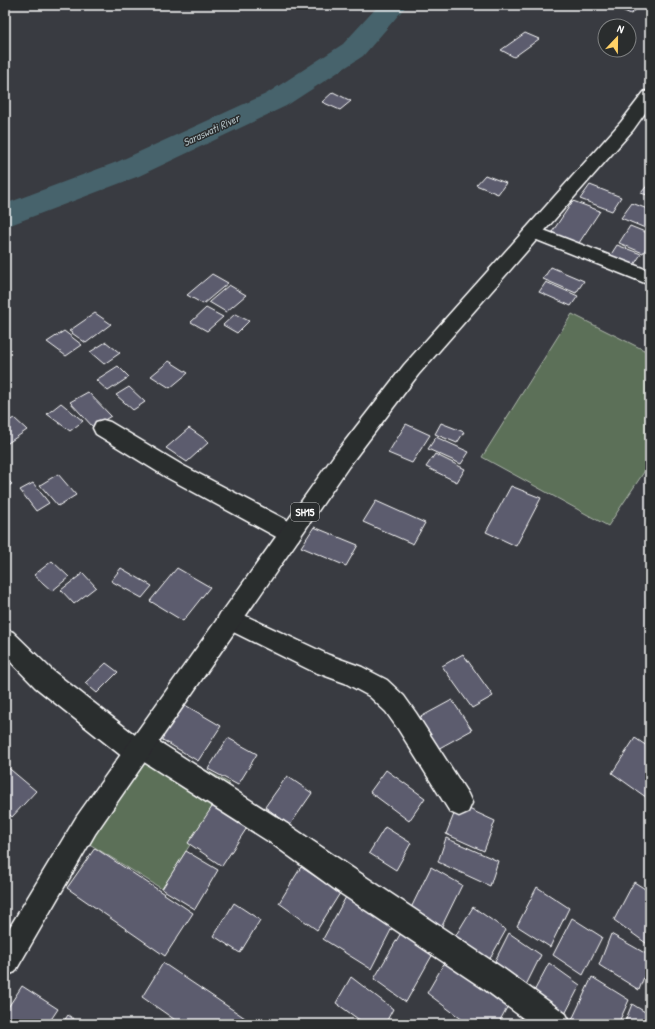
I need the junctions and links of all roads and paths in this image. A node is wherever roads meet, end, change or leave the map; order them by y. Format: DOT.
graph roads {
  1 [pos="650,95"];
  2 [pos="533,232"];
  3 [pos="650,278"];
  4 [pos="103,428"];
  5 [pos="290,533"];
  6 [pos="230,619"];
  7 [pos="5,640"];
  8 [pos="139,748"];
  9 [pos="459,804"];
  10 [pos="5,962"];
  11 [pos="556,1024"];
  1 -- 2 [label="main road, SH15"];
  2 -- 3 [label="main road"];
  2 -- 5 [label="main road, SH15"];
  4 -- 5 [label="main road"];
  5 -- 6 [label="main road, SH15"];
  6 -- 8 [label="main road, SH15"];
  6 -- 9 [label="main road"];
  7 -- 8 [label="main road"];
  8 -- 10 [label="main road, SH15"];
  8 -- 11 [label="main road"];
}
